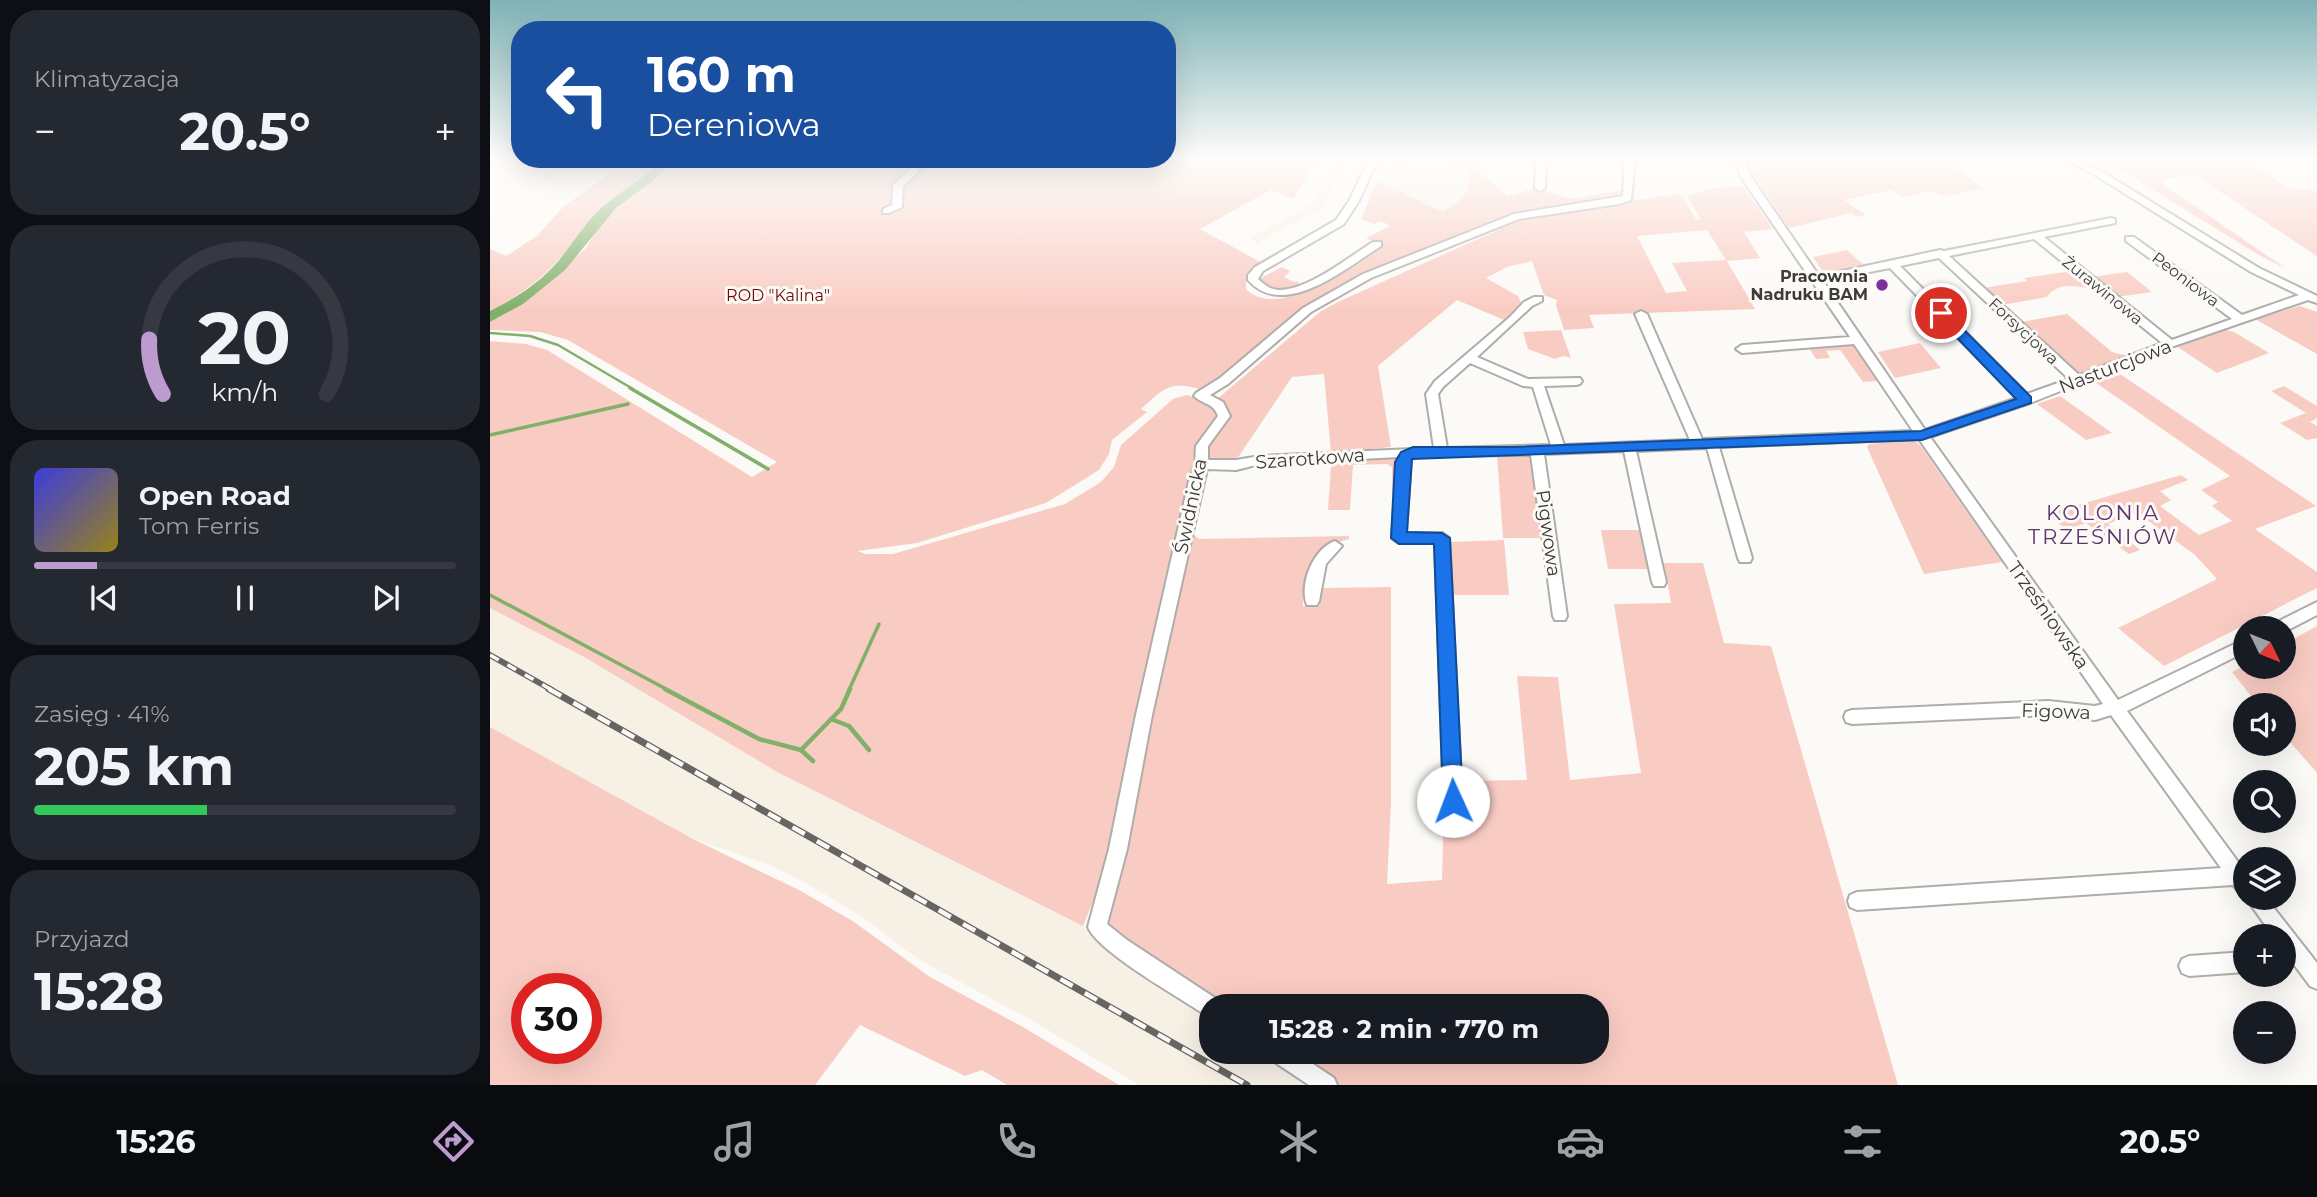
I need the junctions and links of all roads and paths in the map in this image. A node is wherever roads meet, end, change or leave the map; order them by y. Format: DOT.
graph roads {
  1 [pos="890,210"];
  2 [pos="1348,210"];
  3 [pos="1560,210"];
  4 [pos="1769,210"];
  5 [pos="2166,210"];
  6 [pos="886,211"];
  7 [pos="2111,221"];
  8 [pos="2036,236"];
  9 [pos="2130,239"];
  10 [pos="1377,244"];
  11 [pos="1940,253"];
  12 [pos="1892,264"];
  13 [pos="1818,279"];
  14 [pos="2315,294"];
  15 [pos="1538,299"];
  16 [pos="1641,314"];
  17 [pos="2241,320"];
  18 [pos="1858,340"];
  19 [pos="2170,344"];
  20 [pos="1742,349"];
  21 [pos="1469,358"];
  22 [pos="2077,380"];
  23 [pos="1576,381"];
  24 [pos="1538,385"];
  25 [pos="2026,400"];
  26 [pos="1922,435"];
  27 [pos="1705,444"];
  28 [pos="1629,447"];
  29 [pos="1559,449"];
  30 [pos="1537,451"];
  31 [pos="1413,452"];
  32 [pos="1441,452"];
  33 [pos="1202,464"];
  34 [pos="1335,546"];
  35 [pos="1745,558"];
  36 [pos="1659,582"];
  37 [pos="1312,601"];
  38 [pos="2317,608"];
  39 [pos="1560,616"];
  40 [pos="2296,619"];
  41 [pos="2233,651"];
  42 [pos="2116,709"];
  43 [pos="1852,717"];
  44 [pos="1453,801"];
  45 [pos="2233,870"];
  46 [pos="2233,881"];
  47 [pos="1857,901"];
  48 [pos="2296,961"];
  49 [pos="2233,963"];
  50 [pos="2189,966"];
  51 [pos="2317,979"];
  52 [pos="1199,999"];
  53 [pos="1296,1064"];
  54 [pos="1327,1085"];
  1 -- 6 [label="street"];
  2 -- 10 [label="street"];
  3 -- 33 [label="street, Świdnicka"];
  4 -- 13 [label="street, Trześniowska"];
  5 -- 14 [label="street"];
  7 -- 8 [label="street"];
  8 -- 11 [label="street"];
  8 -- 19 [label="street, Żurawinowa"];
  9 -- 17 [label="street, Peoniowa"];
  11 -- 12 [label="street"];
  11 -- 22 [label="street, Forsycjowa"];
  12 -- 13 [label="street"];
  12 -- 25 [label="street"];
  13 -- 18 [label="street, Trześniowska"];
  14 -- 17 [label="street, Nasturcjowa"];
  15 -- 21 [label="street"];
  16 -- 27 [label="street"];
  17 -- 19 [label="street, Nasturcjowa"];
  18 -- 20 [label="street"];
  18 -- 26 [label="street, Trześniowska"];
  19 -- 22 [label="street, Nasturcjowa"];
  21 -- 24 [label="street"];
  21 -- 32 [label="street"];
  22 -- 25 [label="street, Nasturcjowa"];
  23 -- 24 [label="street"];
  24 -- 29 [label="street"];
  25 -- 26 [label="street, Nasturcjowa"];
  26 -- 27 [label="street, Szarotkowa"];
  26 -- 42 [label="street, Trześniowska"];
  27 -- 28 [label="street, Szarotkowa"];
  27 -- 35 [label="street"];
  28 -- 29 [label="street, Szarotkowa"];
  28 -- 36 [label="street"];
  29 -- 30 [label="street, Szarotkowa"];
  30 -- 32 [label="street, Szarotkowa"];
  30 -- 39 [label="street, Pigwowa"];
  31 -- 32 [label="street, Szarotkowa"];
  31 -- 33 [label="street, Szarotkowa"];
  31 -- 44 [label="street"];
  33 -- 52 [label="street, Świdnicka"];
  34 -- 37 [label="street"];
  38 -- 40 [label="street"];
  41 -- 42 [label="street, Figowa"];
  42 -- 43 [label="street, Figowa"];
  42 -- 45 [label="street, Trześniowska"];
  46 -- 47 [label="street"];
  48 -- 51 [label="street"];
  49 -- 50 [label="street"];
  53 -- 54 [label="street"];
}
